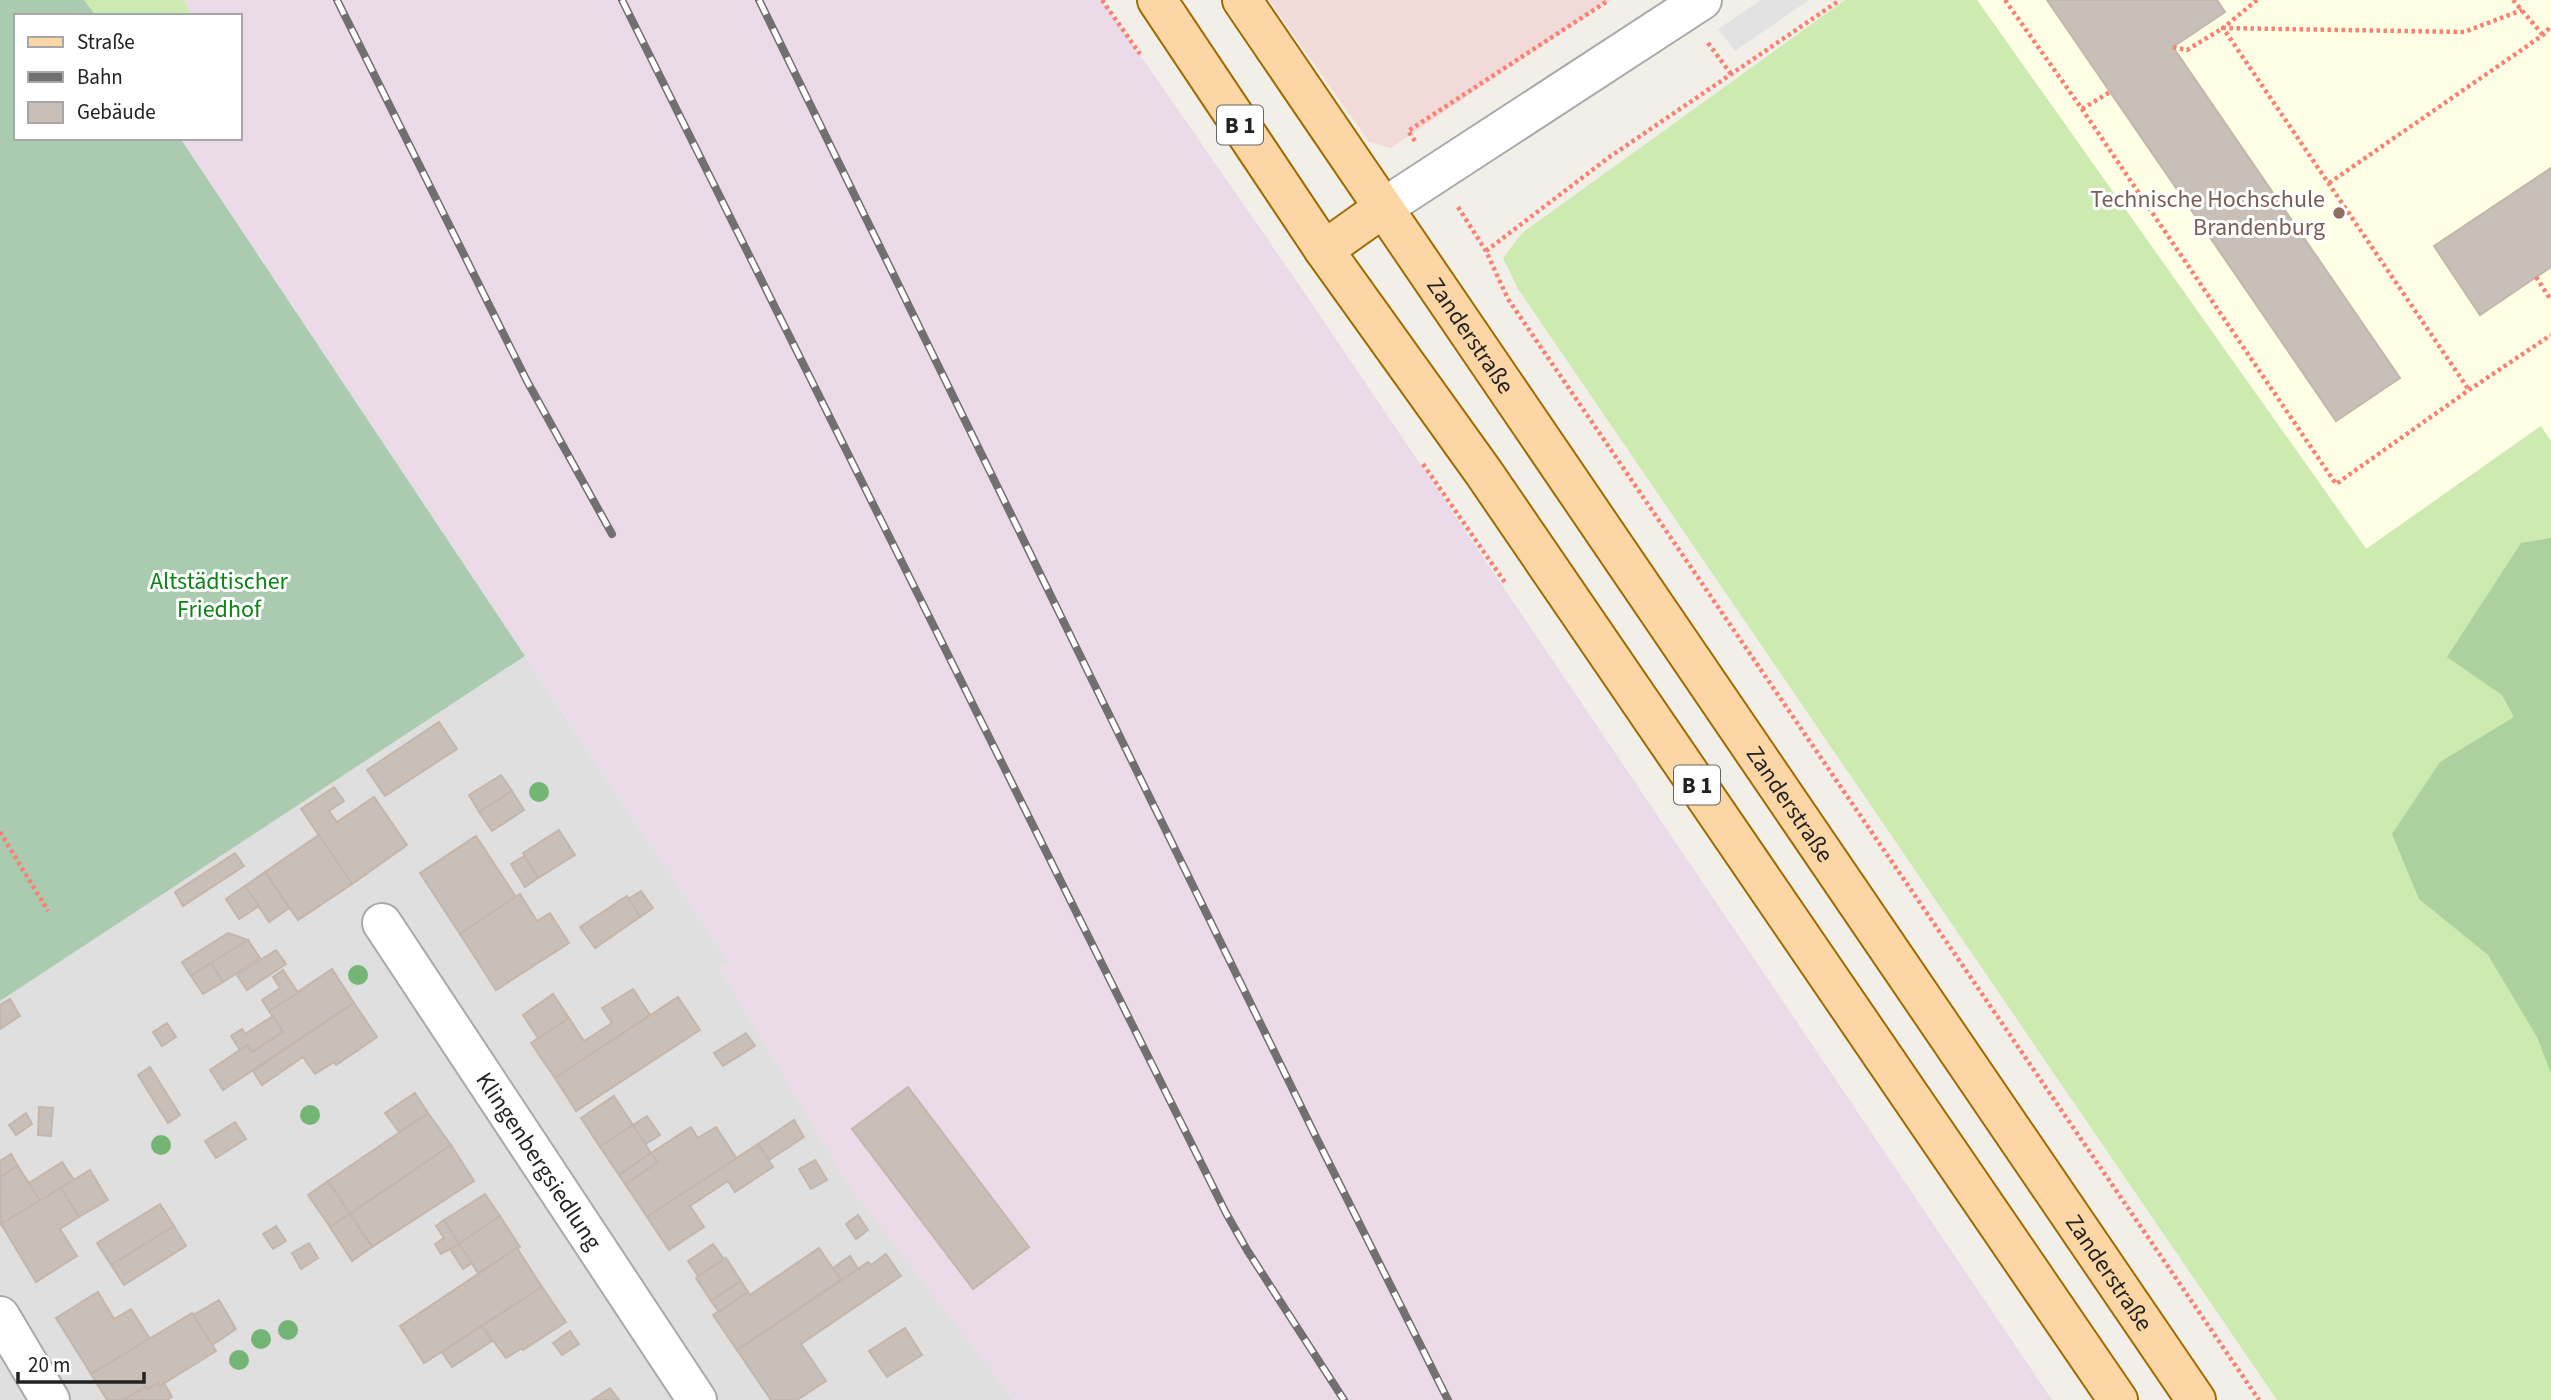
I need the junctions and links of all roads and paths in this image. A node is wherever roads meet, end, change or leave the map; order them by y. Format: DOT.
graph roads {
  1 [pos="1157,0"];
  2 [pos="1242,0"];
  3 [pos="1609,0"];
  4 [pos="1702,0"];
  5 [pos="1840,0"];
  6 [pos="2005,0"];
  7 [pos="2257,0"];
  8 [pos="2513,0"];
  9 [pos="2522,10"];
  10 [pos="2551,26"];
  11 [pos="2223,28"];
  12 [pos="2543,35"];
  13 [pos="2173,47"];
  14 [pos="2110,92"];
  15 [pos="2082,109"];
  16 [pos="1408,131"];
  17 [pos="1436,172"];
  18 [pos="2329,183"];
  19 [pos="1383,208"];
  20 [pos="1324,250"];
  21 [pos="1486,251"];
  22 [pos="2536,277"];
  23 [pos="2551,300"];
  24 [pos="2551,335"];
  25 [pos="2469,390"];
  26 [pos="0,832"];
  27 [pos="48,911"];
  28 [pos="382,923"];
  29 [pos="0,1316"];
  30 [pos="50,1400"];
  31 [pos="697,1400"];
  32 [pos="2118,1400"];
  33 [pos="2196,1400"];
  34 [pos="2259,1400"];
  1 -- 20 [label="main road, B 1"];
  2 -- 19 [label="main road, Zanderstraße"];
  3 -- 16 [label="path"];
  4 -- 17 [label="street"];
  5 -- 21 [label="path"];
  6 -- 15 [label="path"];
  7 -- 11 [label="path"];
  8 -- 9 [label="path"];
  9 -- 11 [label="path"];
  9 -- 12 [label="path"];
  10 -- 12 [label="path"];
  11 -- 13 [label="path"];
  11 -- 18 [label="path"];
  12 -- 18 [label="path"];
  14 -- 15 [label="path"];
  15 -- 25 [label="path"];
  17 -- 19 [label="street"];
  17 -- 21 [label="path"];
  18 -- 25 [label="path"];
  19 -- 20 [label="main road"];
  19 -- 33 [label="main road, Zanderstraße"];
  20 -- 32 [label="main road, B 1"];
  21 -- 34 [label="path"];
  22 -- 23 [label="path"];
  24 -- 25 [label="path"];
  26 -- 27 [label="path"];
  28 -- 31 [label="street, Klingenbergsiedlung"];
  29 -- 30 [label="street"];
}
